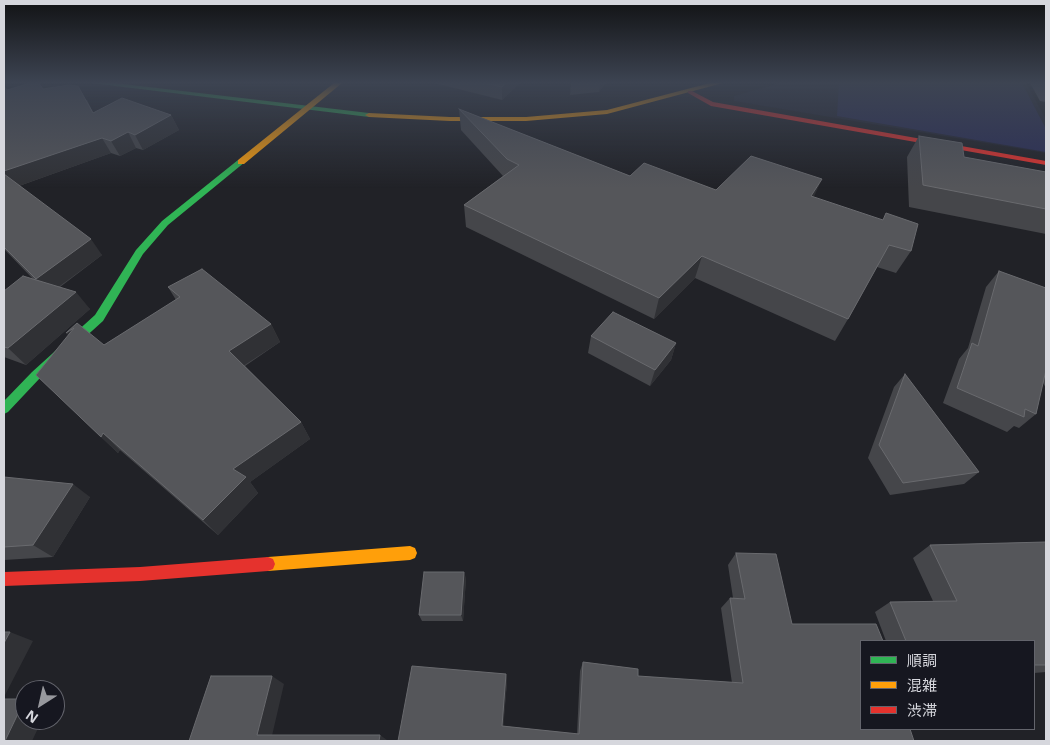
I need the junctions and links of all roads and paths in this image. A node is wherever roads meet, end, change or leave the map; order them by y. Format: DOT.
graph roads {
  1 [pos="297,118"];
  2 [pos="426,118"];
  3 [pos="540,118"];
  4 [pos="790,118"];
  5 [pos="1046,163"];
  6 [pos="4,408"];
  7 [pos="410,553"];
  8 [pos="4,579"];
  1 -- 6 [label="main road"];
  2 -- 3 [label="main road"];
  4 -- 5 [label="main road"];
  7 -- 8 [label="main road"];
}
